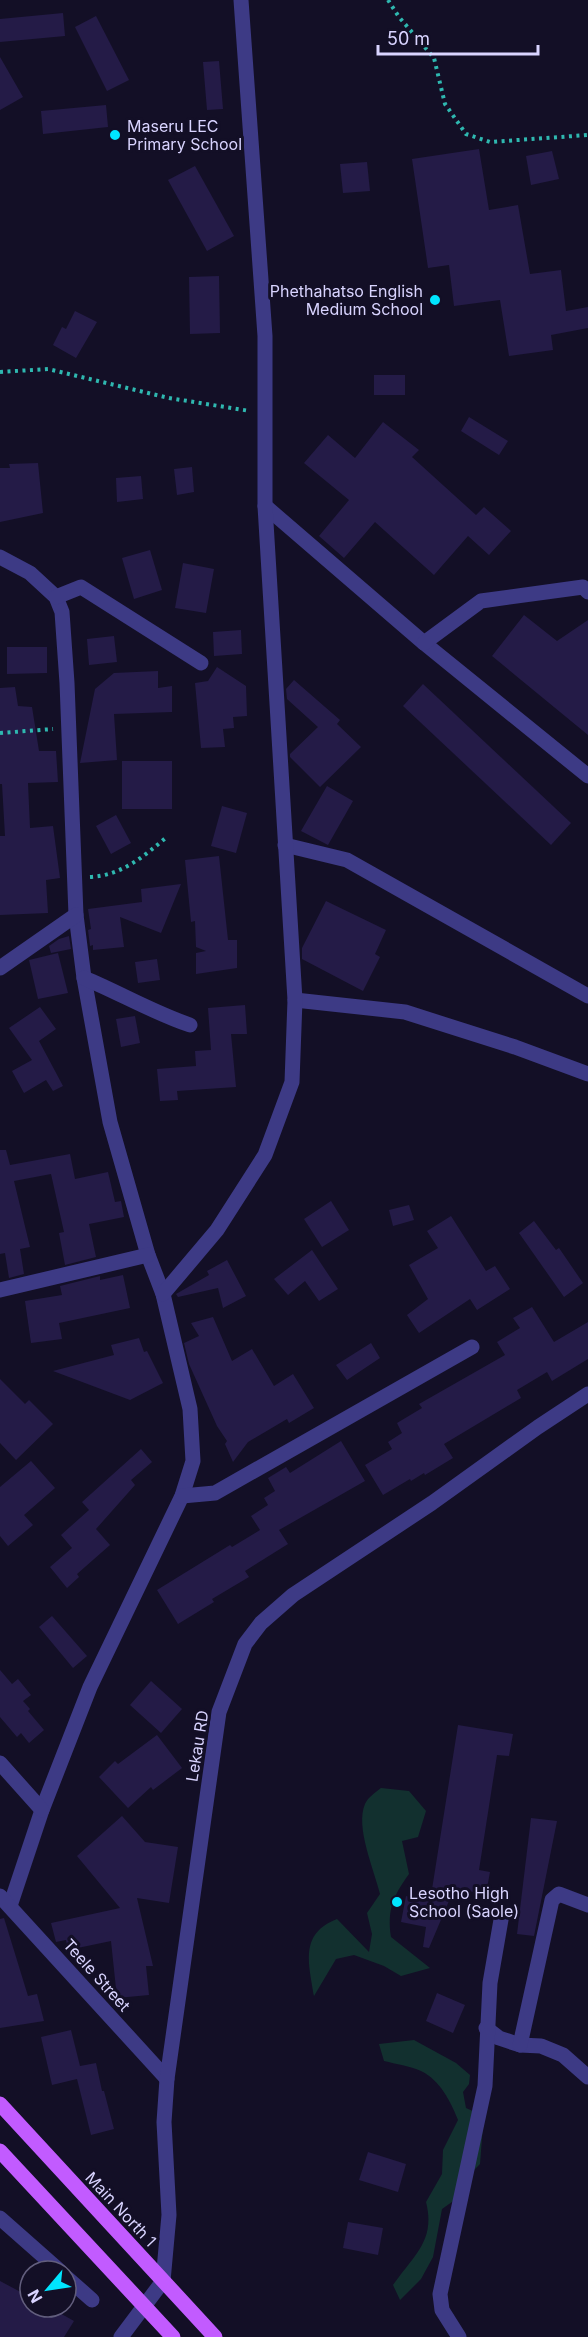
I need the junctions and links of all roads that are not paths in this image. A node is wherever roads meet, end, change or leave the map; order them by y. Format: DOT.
graph roads {
  1 [pos="241,0"];
  2 [pos="265,506"];
  3 [pos="0,557"];
  4 [pos="588,592"];
  5 [pos="56,597"];
  6 [pos="424,643"];
  7 [pos="201,663"];
  8 [pos="588,776"];
  9 [pos="285,845"];
  10 [pos="76,915"];
  11 [pos="0,968"];
  12 [pos="84,978"];
  13 [pos="588,996"];
  14 [pos="295,1000"];
  15 [pos="190,1025"];
  16 [pos="588,1074"];
  17 [pos="148,1255"];
  18 [pos="0,1290"];
  19 [pos="163,1294"];
  20 [pos="472,1347"];
  21 [pos="588,1394"];
  22 [pos="182,1496"];
  23 [pos="0,1763"];
  24 [pos="42,1810"];
  25 [pos="5,1901"];
  26 [pos="588,1905"];
  27 [pos="502,1914"];
  28 [pos="486,2028"];
  29 [pos="520,2045"];
  30 [pos="588,2077"];
  31 [pos="167,2079"];
  32 [pos="0,2104"];
  33 [pos="0,2151"];
  34 [pos="0,2218"];
  35 [pos="46,2259"];
  36 [pos="163,2281"];
  37 [pos="78,2288"];
  38 [pos="92,2300"];
  39 [pos="143,2306"];
  40 [pos="121,2337"];
  41 [pos="173,2337"];
  42 [pos="215,2337"];
  43 [pos="459,2337"];
  1 -- 2 [label="street"];
  2 -- 6 [label="street"];
  2 -- 9 [label="street"];
  3 -- 5 [label="street"];
  4 -- 6 [label="street"];
  5 -- 7 [label="street"];
  5 -- 10 [label="street"];
  6 -- 8 [label="street"];
  9 -- 13 [label="street"];
  9 -- 14 [label="street"];
  10 -- 11 [label="street"];
  10 -- 12 [label="street"];
  12 -- 15 [label="street"];
  12 -- 17 [label="street"];
  14 -- 16 [label="street"];
  14 -- 19 [label="street"];
  17 -- 18 [label="street"];
  17 -- 19 [label="street"];
  19 -- 22 [label="street"];
  20 -- 22 [label="street"];
  21 -- 31 [label="street, Lekau RD"];
  22 -- 24 [label="street"];
  23 -- 24 [label="street"];
  24 -- 25 [label="street"];
  25 -- 31 [label="street, Teele Street"];
  26 -- 29 [label="street"];
  27 -- 28 [label="street"];
  28 -- 29 [label="street"];
  28 -- 43 [label="street"];
  29 -- 30 [label="street"];
  31 -- 36 [label="street, Lekau RD"];
  32 -- 36 [label="main road, Main North 1"];
  33 -- 39 [label="main road"];
  34 -- 35 [label="street"];
  36 -- 39 [label="street"];
  36 -- 42 [label="main road, Main North 1"];
  37 -- 38 [label="street"];
  39 -- 40 [label="street"];
  39 -- 41 [label="main road"];
}
